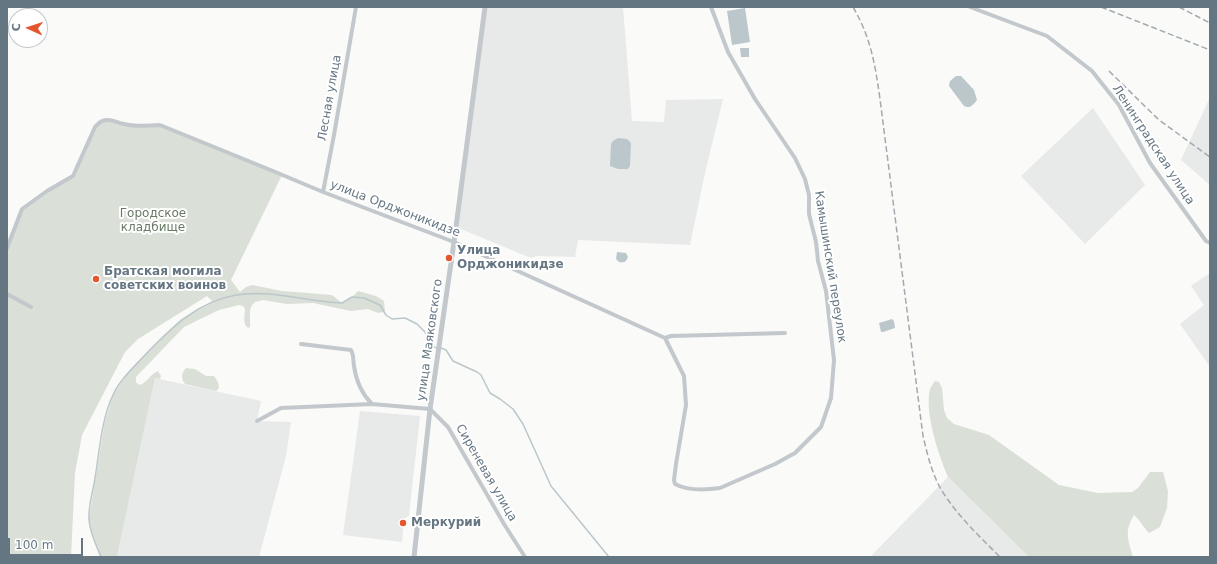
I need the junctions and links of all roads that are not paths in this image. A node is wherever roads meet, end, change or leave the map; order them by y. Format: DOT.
graph roads {
  1 [pos="356,7"];
  2 [pos="485,7"];
  3 [pos="711,7"];
  4 [pos="970,7"];
  5 [pos="323,192"];
  6 [pos="454,242"];
  7 [pos="1210,243"];
  8 [pos="7,248"];
  9 [pos="7,294"];
  10 [pos="31,307"];
  11 [pos="785,333"];
  12 [pos="665,338"];
  13 [pos="301,344"];
  14 [pos="372,404"];
  15 [pos="430,409"];
  16 [pos="257,421"];
  17 [pos="414,557"];
  18 [pos="525,557"];
  1 -- 5 [label="street, Лесная улица"];
  2 -- 6 [label="street, улица Маяковского"];
  3 -- 12 [label="street, Камышинский переулок"];
  4 -- 7 [label="street, Ленинградская улица"];
  5 -- 6 [label="street, улица Орджоникидзе"];
  5 -- 8 [label="street, улица Орджоникидзе"];
  6 -- 12 [label="street, улица Орджоникидзе"];
  6 -- 15 [label="street, улица Маяковского"];
  9 -- 10 [label="street"];
  11 -- 12 [label="street"];
  13 -- 14 [label="street"];
  14 -- 15 [label="street"];
  14 -- 16 [label="street"];
  15 -- 17 [label="street, улица Маяковского"];
  15 -- 18 [label="street, Сиреневая улица"];
}
